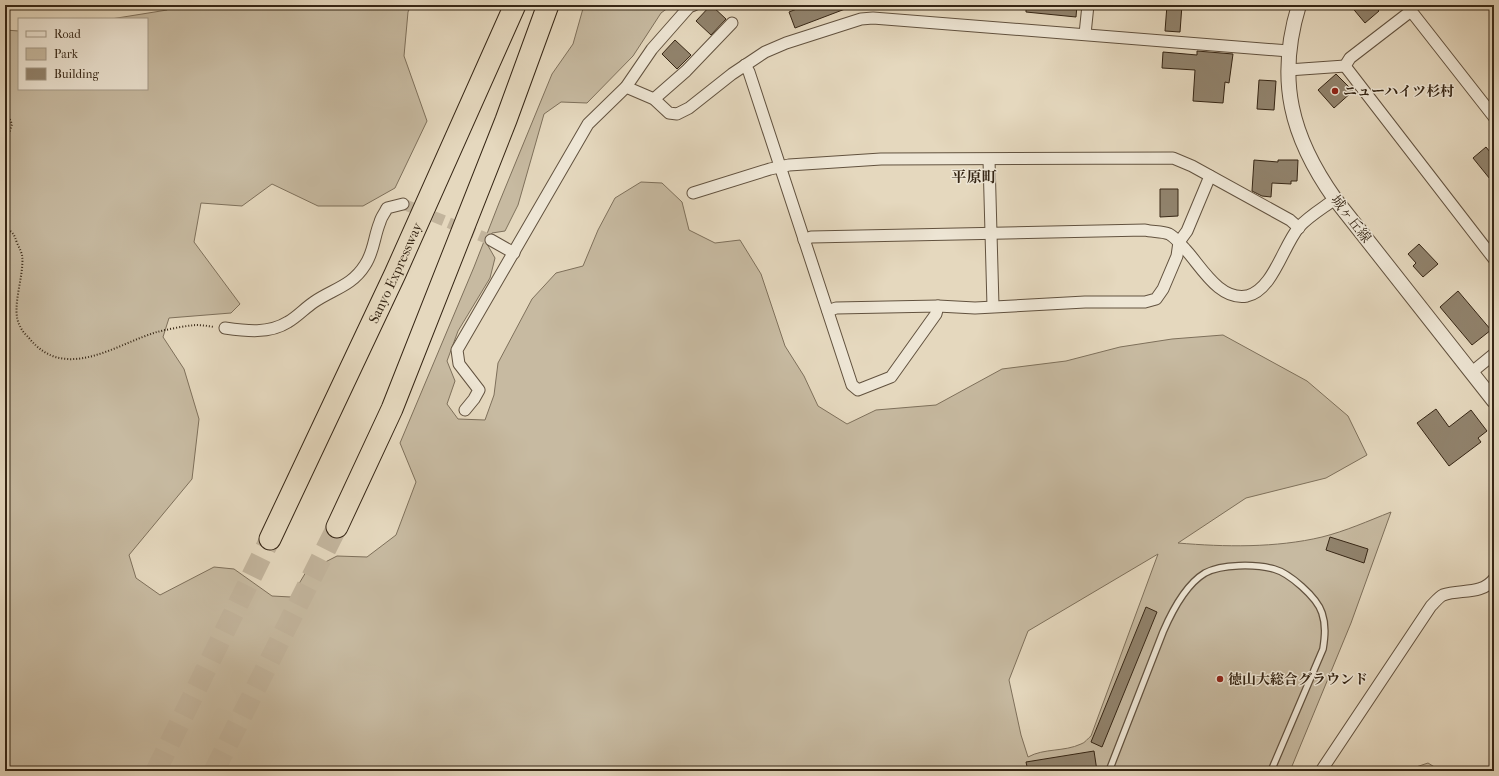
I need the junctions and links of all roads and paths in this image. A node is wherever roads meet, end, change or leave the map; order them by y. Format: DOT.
graph roads {
  1 [pos="515,5"];
  2 [pos="548,5"];
  3 [pos="694,5"];
  4 [pos="1088,5"];
  5 [pos="1299,5"];
  6 [pos="732,23"];
  7 [pos="1085,34"];
  8 [pos="1289,51"];
  9 [pos="745,65"];
  10 [pos="1345,66"];
  11 [pos="1288,70"];
  12 [pos="626,87"];
  13 [pos="654,99"];
  14 [pos="5,112"];
  15 [pos="1494,117"];
  16 [pos="5,147"];
  17 [pos="989,160"];
  18 [pos="779,167"];
  19 [pos="1210,176"];
  20 [pos="694,193"];
  21 [pos="1335,199"];
  22 [pos="402,204"];
  23 [pos="5,228"];
  24 [pos="1299,228"];
  25 [pos="991,233"];
  26 [pos="491,240"];
  27 [pos="804,240"];
  28 [pos="1179,242"];
  29 [pos="514,252"];
  30 [pos="1494,259"];
  31 [pos="938,306"];
  32 [pos="993,306"];
  33 [pos="828,311"];
  34 [pos="225,328"];
  35 [pos="1494,354"];
  36 [pos="1472,372"];
  37 [pos="1494,401"];
  38 [pos="465,410"];
  39 [pos="338,527"];
  40 [pos="270,539"];
  41 [pos="1494,579"];
  42 [pos="1109,771"];
  43 [pos="1271,771"];
  44 [pos="1320,771"];
  1 -- 40 [label="highway, Sanyo Expressway"];
  2 -- 39 [label="highway"];
  3 -- 12 [label="street"];
  4 -- 7 [label="street"];
  5 -- 8 [label="street, 城ヶ丘線"];
  6 -- 13 [label="street"];
  7 -- 8 [label="street"];
  7 -- 9 [label="street"];
  8 -- 11 [label="street, 城ヶ丘線"];
  9 -- 13 [label="street"];
  9 -- 18 [label="street"];
  10 -- 11 [label="street"];
  10 -- 15 [label="street"];
  10 -- 30 [label="street"];
  11 -- 21 [label="street, 城ヶ丘線"];
  12 -- 13 [label="street"];
  12 -- 29 [label="street"];
  14 -- 16 [label="path"];
  17 -- 18 [label="street"];
  17 -- 19 [label="street"];
  17 -- 25 [label="street"];
  18 -- 20 [label="street"];
  18 -- 27 [label="street"];
  19 -- 24 [label="street"];
  19 -- 28 [label="street"];
  21 -- 24 [label="street"];
  21 -- 36 [label="street, 城ヶ丘線"];
  22 -- 34 [label="street"];
  23 -- 34 [label="path"];
  24 -- 28 [label="street"];
  25 -- 27 [label="street"];
  25 -- 28 [label="street"];
  25 -- 32 [label="street"];
  26 -- 29 [label="street"];
  27 -- 33 [label="street"];
  28 -- 32 [label="street"];
  29 -- 38 [label="street"];
  31 -- 32 [label="street"];
  31 -- 33 [label="street"];
  31 -- 33 [label="street"];
  35 -- 36 [label="street"];
  36 -- 37 [label="street, 城ヶ丘線"];
  41 -- 44 [label="street"];
  42 -- 43 [label="lane"];
}
